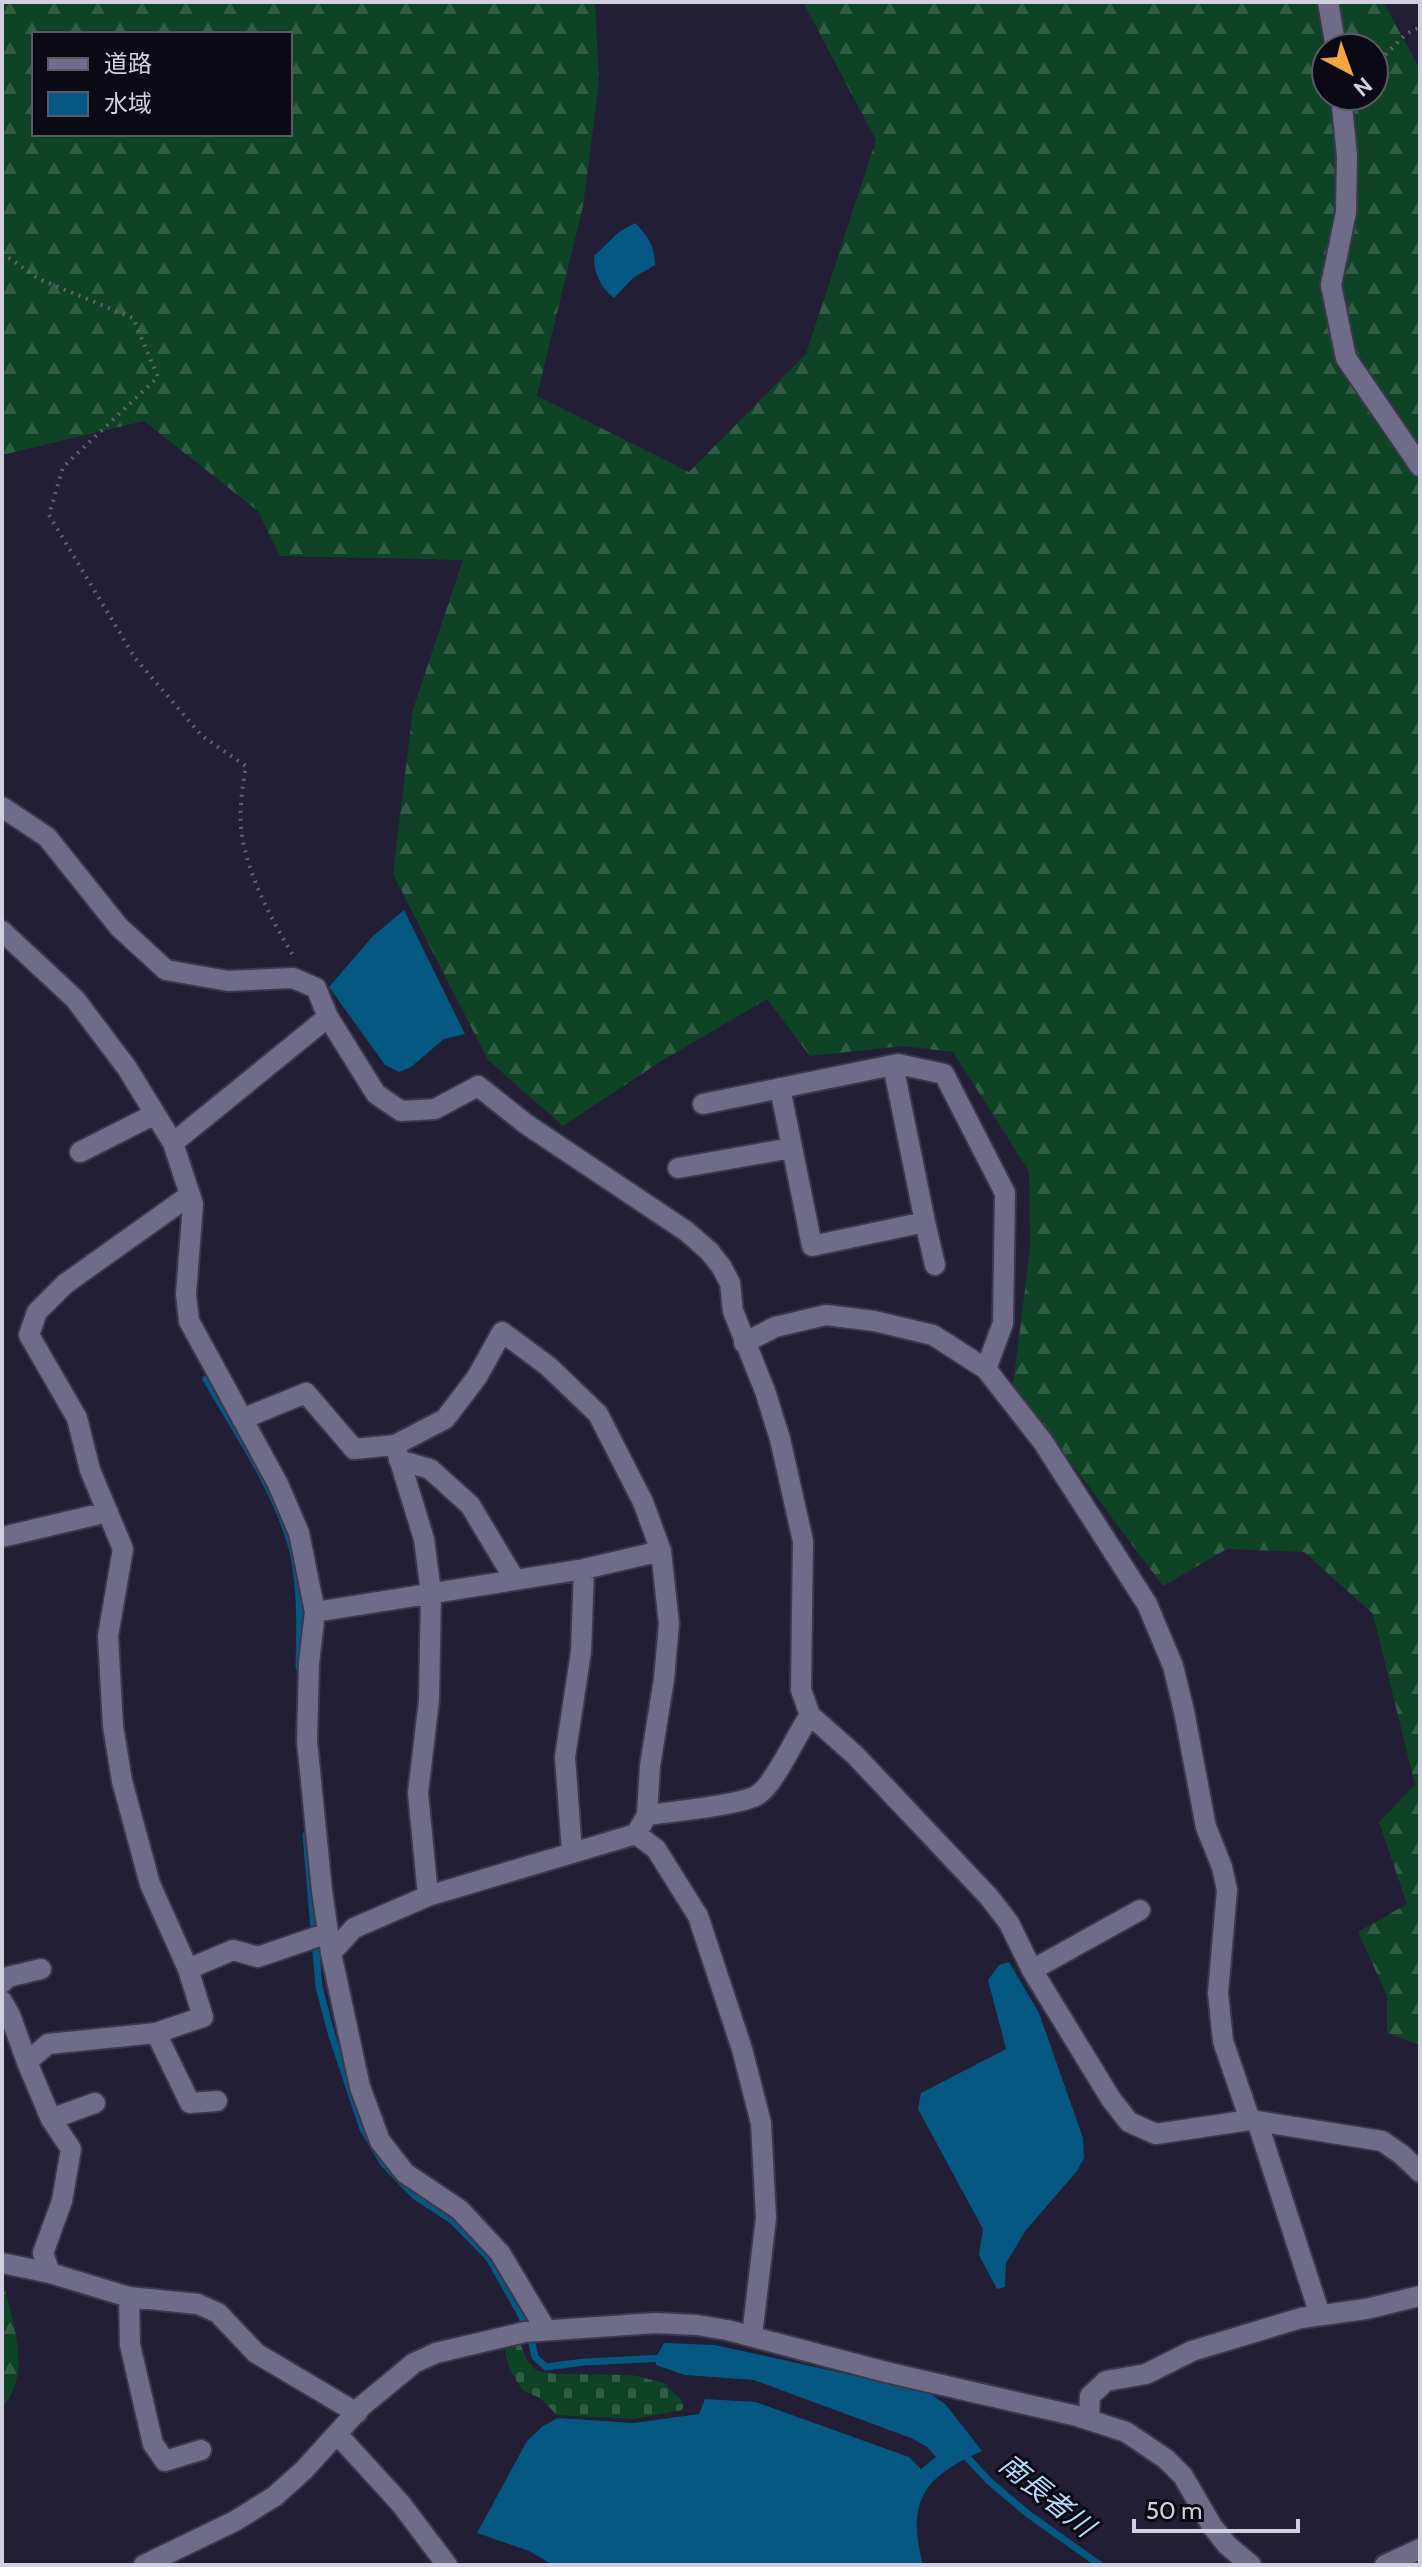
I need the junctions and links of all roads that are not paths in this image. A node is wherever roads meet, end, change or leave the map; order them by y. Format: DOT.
graph roads {
  1 [pos="1328,2"];
  2 [pos="1333,32"];
  3 [pos="1343,112"];
  4 [pos="1420,466"];
  5 [pos="2,807"];
  6 [pos="2,931"];
  7 [pos="328,1017"];
  8 [pos="893,1065"];
  9 [pos="780,1088"];
  10 [pos="703,1104"];
  11 [pos="155,1114"];
  12 [pos="173,1143"];
  13 [pos="792,1148"];
  14 [pos="80,1152"];
  15 [pos="678,1168"];
  16 [pos="190,1195"];
  17 [pos="925,1222"];
  18 [pos="935,1265"];
  19 [pos="744,1343"];
  20 [pos="986,1369"];
  21 [pos="242,1419"];
  22 [pos="397,1452"];
  23 [pos="108,1512"];
  24 [pos="2,1537"];
  25 [pos="661,1551"];
  26 [pos="584,1569"];
  27 [pos="515,1580"];
  28 [pos="431,1593"];
  29 [pos="315,1612"];
  30 [pos="810,1715"];
  31 [pos="647,1815"];
  32 [pos="636,1834"];
  33 [pos="572,1852"];
  34 [pos="428,1896"];
  35 [pos="1140,1910"];
  36 [pos="329,1943"];
  37 [pos="41,1969"];
  38 [pos="188,1969"];
  39 [pos="1032,1970"];
  40 [pos="2,1983"];
  41 [pos="2,2001"];
  42 [pos="156,2033"];
  43 [pos="27,2062"];
  44 [pos="217,2101"];
  45 [pos="95,2103"];
  46 [pos="51,2119"];
  47 [pos="1254,2121"];
  48 [pos="1420,2172"];
  49 [pos="2,2263"];
  50 [pos="50,2273"];
  51 [pos="129,2297"];
  52 [pos="1419,2300"];
  53 [pos="1320,2315"];
  54 [pos="546,2330"];
  55 [pos="752,2336"];
  56 [pos="357,2413"];
  57 [pos="1089,2419"];
  58 [pos="338,2435"];
  59 [pos="201,2450"];
  60 [pos="1420,2549"];
  61 [pos="144,2565"];
  62 [pos="447,2565"];
  63 [pos="1251,2565"];
  64 [pos="1385,2565"];
  1 -- 2 [label="street"];
  3 -- 4 [label="street"];
  5 -- 7 [label="street"];
  6 -- 11 [label="street"];
  7 -- 12 [label="street"];
  7 -- 19 [label="street"];
  8 -- 9 [label="street"];
  8 -- 17 [label="street"];
  8 -- 20 [label="street"];
  9 -- 10 [label="street"];
  9 -- 13 [label="street"];
  11 -- 12 [label="street"];
  11 -- 14 [label="street"];
  12 -- 16 [label="street"];
  13 -- 15 [label="street"];
  13 -- 17 [label="street"];
  16 -- 21 [label="street"];
  16 -- 23 [label="street"];
  17 -- 18 [label="street"];
  19 -- 20 [label="street"];
  19 -- 30 [label="street"];
  20 -- 47 [label="street"];
  21 -- 22 [label="street"];
  21 -- 29 [label="street"];
  22 -- 25 [label="street"];
  22 -- 27 [label="street"];
  22 -- 28 [label="street"];
  23 -- 24 [label="street"];
  23 -- 38 [label="street"];
  25 -- 26 [label="street"];
  25 -- 31 [label="street"];
  26 -- 27 [label="street"];
  26 -- 33 [label="street"];
  27 -- 28 [label="street"];
  28 -- 29 [label="street"];
  28 -- 34 [label="street"];
  29 -- 36 [label="street"];
  30 -- 31 [label="street"];
  30 -- 39 [label="street"];
  31 -- 32 [label="street"];
  32 -- 33 [label="street"];
  32 -- 55 [label="street"];
  33 -- 34 [label="street"];
  34 -- 36 [label="street"];
  35 -- 39 [label="street"];
  36 -- 38 [label="street"];
  36 -- 54 [label="street"];
  37 -- 40 [label="street"];
  38 -- 42 [label="street"];
  39 -- 47 [label="street"];
  41 -- 43 [label="street"];
  42 -- 43 [label="street"];
  42 -- 44 [label="street"];
  43 -- 46 [label="street"];
  45 -- 46 [label="street"];
  46 -- 50 [label="street"];
  47 -- 48 [label="street"];
  47 -- 53 [label="street"];
  49 -- 50 [label="street"];
  50 -- 51 [label="street"];
  51 -- 56 [label="street"];
  51 -- 59 [label="street"];
  52 -- 53 [label="street"];
  53 -- 57 [label="street"];
  54 -- 55 [label="street"];
  54 -- 56 [label="street"];
  55 -- 57 [label="street"];
  56 -- 58 [label="street"];
  57 -- 63 [label="street"];
  58 -- 61 [label="street"];
  58 -- 62 [label="street"];
  60 -- 64 [label="street"];
}
